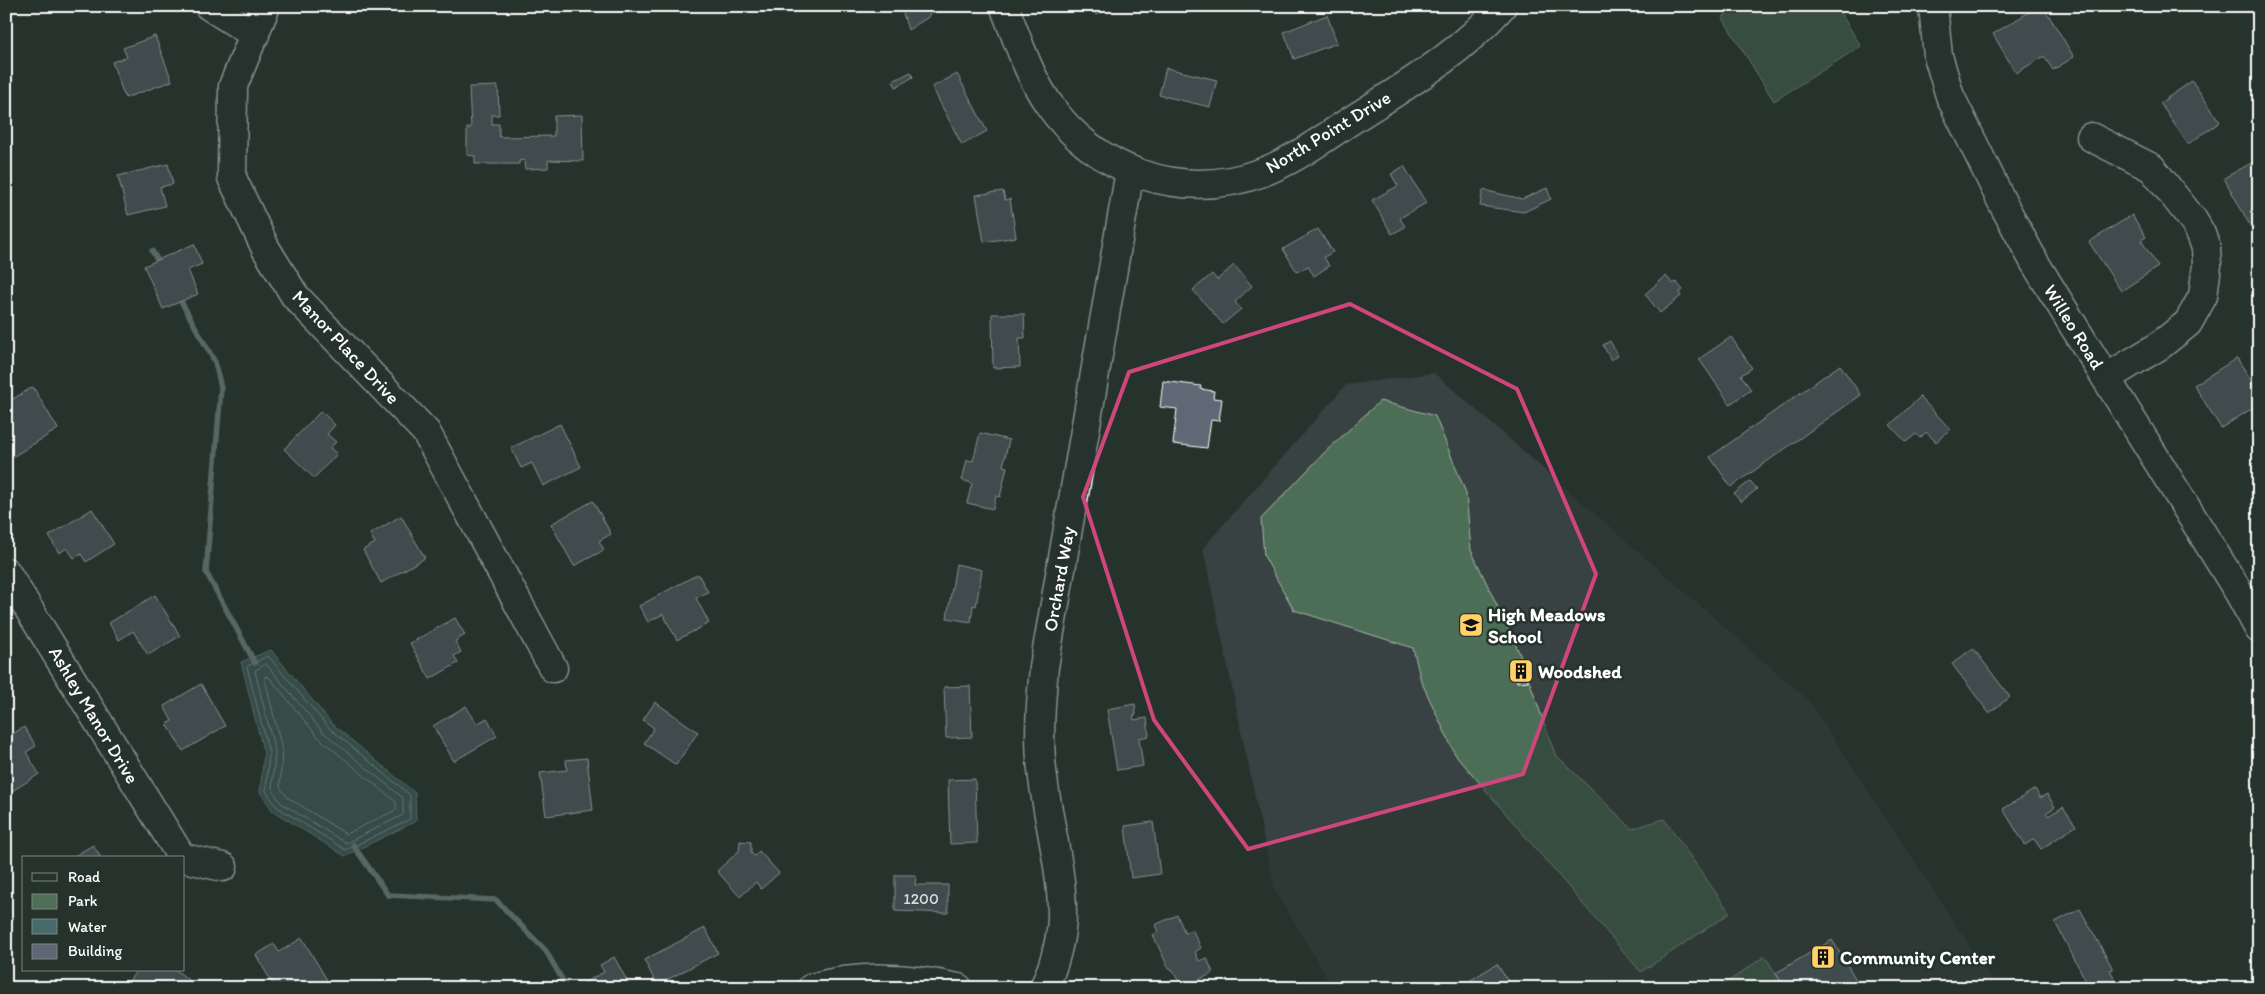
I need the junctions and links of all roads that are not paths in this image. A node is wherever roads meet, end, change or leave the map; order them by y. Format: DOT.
graph roads {
  1 [pos="209,6"];
  2 [pos="266,6"];
  3 [pos="1004,6"];
  4 [pos="1502,6"];
  5 [pos="1933,6"];
  6 [pos="255,34"];
  7 [pos="2091,137"];
  8 [pos="1130,171"];
  9 [pos="2106,378"];
  10 [pos="6,572"];
  11 [pos="2259,629"];
  12 [pos="553,668"];
  13 [pos="182,856"];
  14 [pos="185,858"];
  15 [pos="223,867"];
  16 [pos="812,988"];
  17 [pos="958,988"];
  18 [pos="1044,988"];
  1 -- 6 [label="street"];
  2 -- 6 [label="street, Manor Place Drive"];
  3 -- 8 [label="street, North Point Drive"];
  4 -- 8 [label="street, North Point Drive"];
  5 -- 9 [label="street, Willeo Road"];
  6 -- 12 [label="street, Manor Place Drive"];
  7 -- 9 [label="street"];
  8 -- 18 [label="street, Orchard Way"];
  9 -- 11 [label="street, Willeo Road"];
  10 -- 13 [label="street, Ashley Manor Drive"];
  14 -- 15 [label="street, Ashley Manor Drive"];
  16 -- 17 [label="street"];
}
